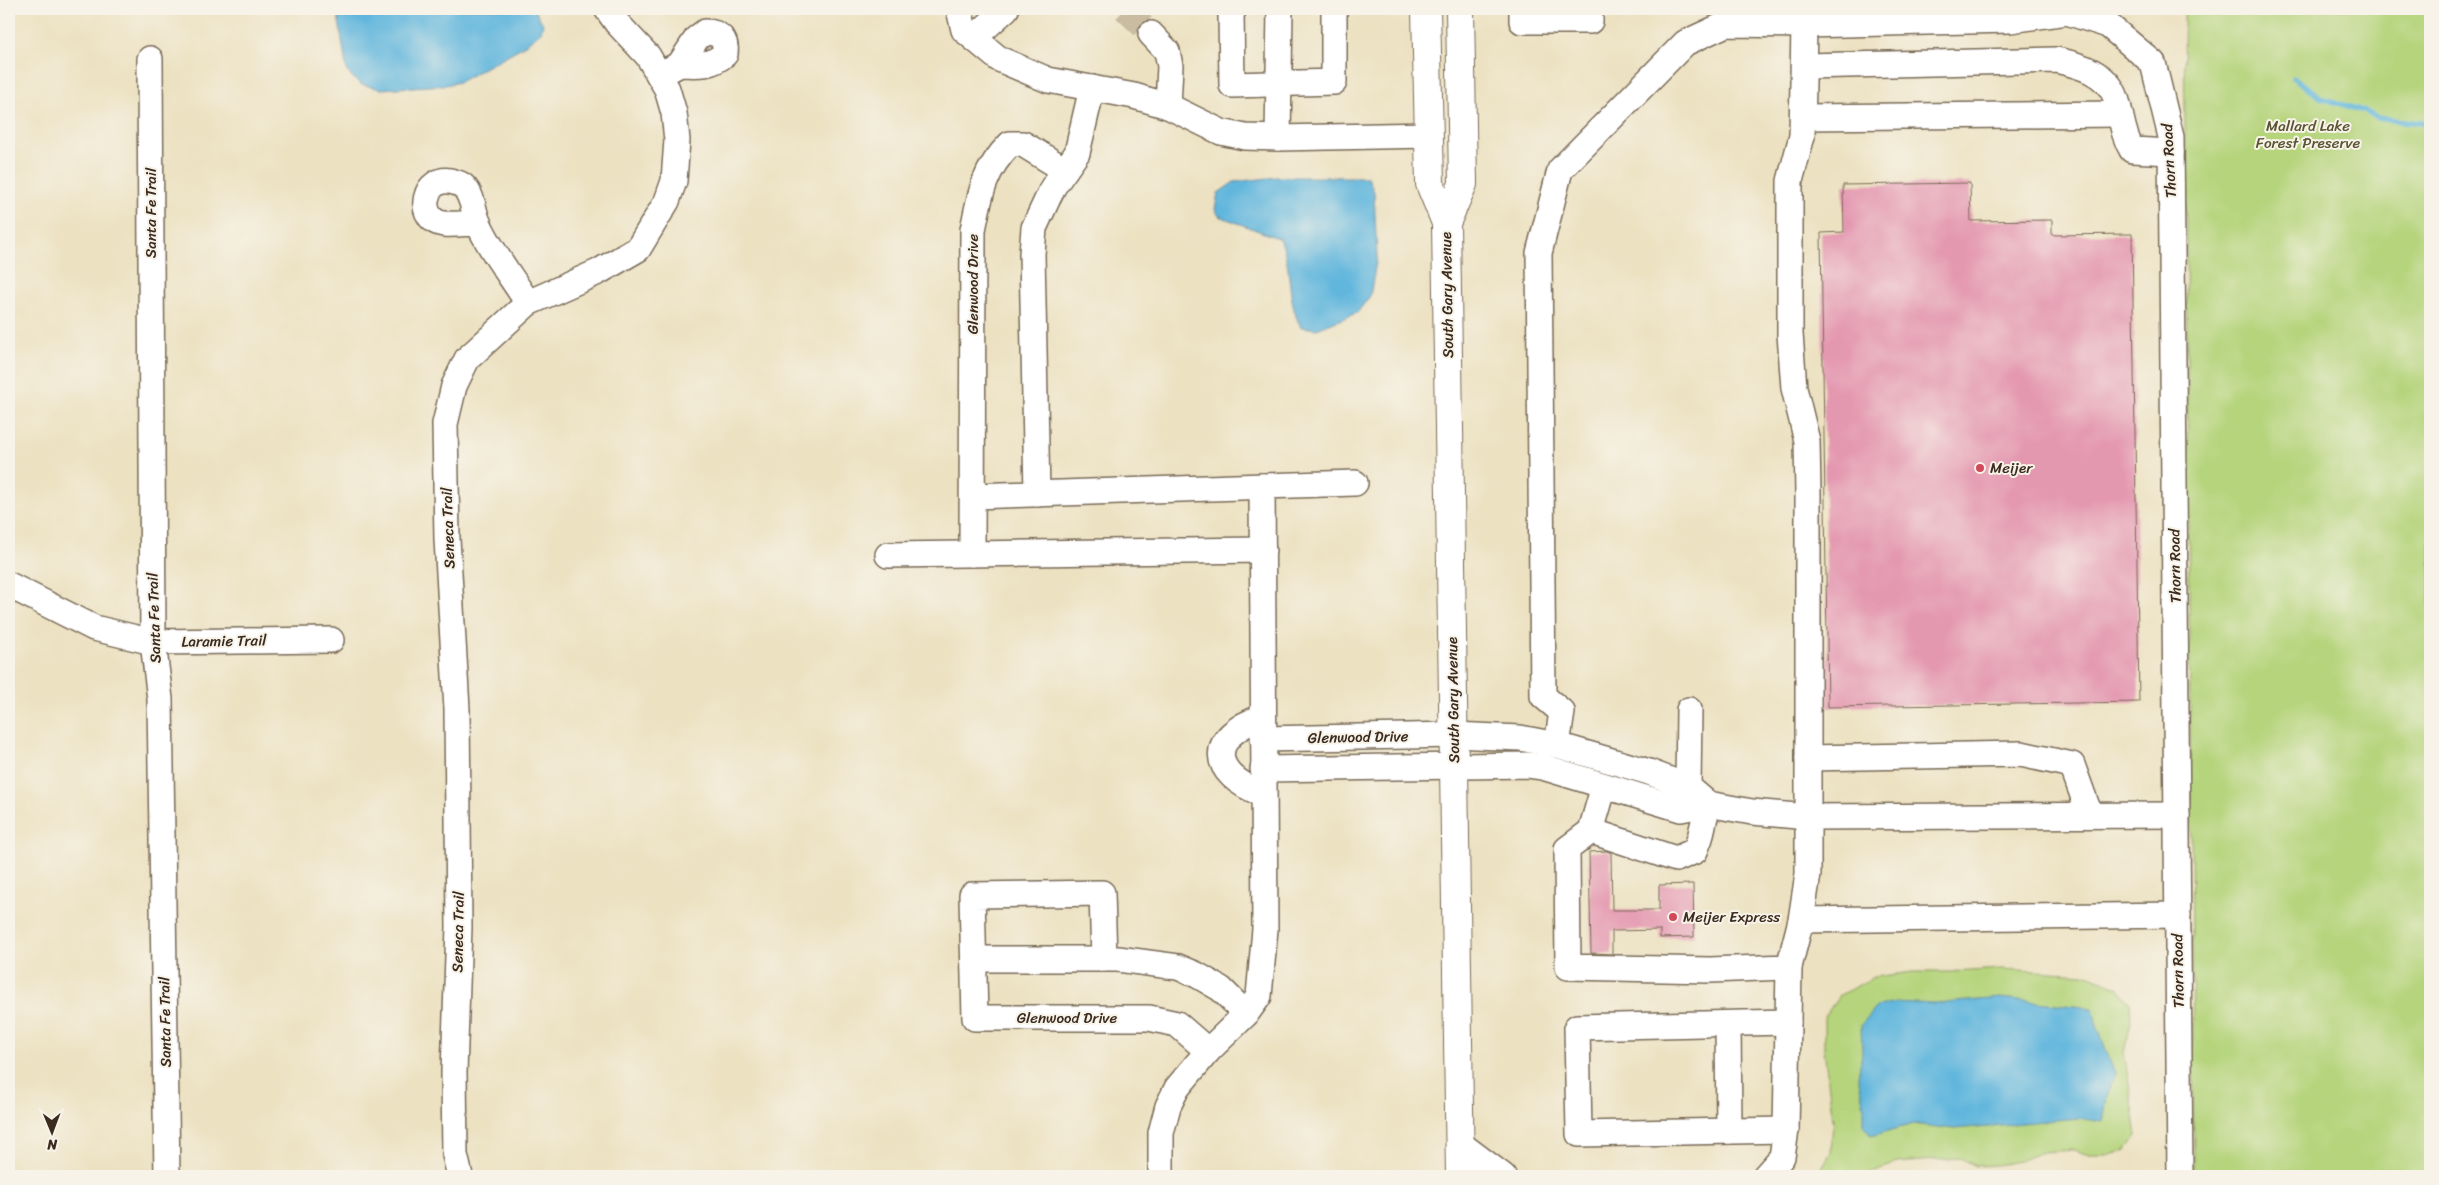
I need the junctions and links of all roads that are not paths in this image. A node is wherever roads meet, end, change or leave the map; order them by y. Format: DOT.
graph roads {
  1 [pos="607,9"];
  2 [pos="959,9"];
  3 [pos="1006,9"];
  4 [pos="1234,9"];
  5 [pos="1280,9"];
  6 [pos="1334,9"];
  7 [pos="1426,9"];
  8 [pos="1460,9"];
  9 [pos="1522,9"];
  10 [pos="1590,9"];
  11 [pos="2066,10"];
  12 [pos="1923,15"];
  13 [pos="1804,25"];
  14 [pos="1151,34"];
  15 [pos="974,38"];
  16 [pos="150,59"];
  17 [pos="680,64"];
  18 [pos="1805,66"];
  19 [pos="659,75"];
  20 [pos="1279,84"];
  21 [pos="1092,88"];
  22 [pos="1168,106"];
  23 [pos="2119,114"];
  24 [pos="1803,117"];
  25 [pos="1429,135"];
  26 [pos="1278,138"];
  27 [pos="2171,152"];
  28 [pos="1065,170"];
  29 [pos="478,223"];
  30 [pos="1446,223"];
  31 [pos="528,303"];
  32 [pos="1355,483"];
  33 [pos="1262,486"];
  34 [pos="1038,494"];
  35 [pos="972,496"];
  36 [pos="1263,550"];
  37 [pos="972,554"];
  38 [pos="888,555"];
  39 [pos="9,585"];
  40 [pos="331,640"];
  41 [pos="153,642"];
  42 [pos="1689,710"];
  43 [pos="1263,728"];
  44 [pos="1454,735"];
  45 [pos="1557,745"];
  46 [pos="1808,758"];
  47 [pos="1454,765"];
  48 [pos="1263,769"];
  49 [pos="1604,786"];
  50 [pos="1688,787"];
  51 [pos="1263,794"];
  52 [pos="1708,804"];
  53 [pos="2090,815"];
  54 [pos="2177,815"];
  55 [pos="1808,817"];
  56 [pos="1591,831"];
  57 [pos="2178,915"];
  58 [pos="1801,920"];
  59 [pos="974,959"];
  60 [pos="1104,959"];
  61 [pos="1789,967"];
  62 [pos="1246,1014"];
  63 [pos="1788,1022"];
  64 [pos="1728,1024"];
  65 [pos="1208,1051"];
  66 [pos="1786,1130"];
  67 [pos="1729,1131"];
  68 [pos="1459,1143"];
  69 [pos="167,1176"];
  70 [pos="460,1176"];
  71 [pos="1161,1176"];
  72 [pos="1460,1176"];
  73 [pos="1503,1176"];
  74 [pos="1765,1176"];
  75 [pos="2180,1176"];
  1 -- 19 [label="street, Seneca Trail"];
  2 -- 15 [label="street"];
  3 -- 15 [label="street"];
  4 -- 20 [label="street"];
  5 -- 20 [label="street"];
  6 -- 20 [label="street"];
  7 -- 25 [label="main road, South Gary Avenue"];
  8 -- 30 [label="main road, South Gary Avenue"];
  9 -- 10 [label="street"];
  11 -- 12 [label="street"];
  11 -- 27 [label="street, Thorn Road"];
  12 -- 13 [label="street"];
  13 -- 18 [label="street"];
  13 -- 45 [label="street"];
  14 -- 22 [label="street"];
  15 -- 21 [label="street"];
  16 -- 41 [label="street, Santa Fe Trail"];
  17 -- 19 [label="street"];
  18 -- 23 [label="street"];
  18 -- 24 [label="street"];
  19 -- 31 [label="street, Seneca Trail"];
  20 -- 26 [label="street"];
  21 -- 22 [label="street"];
  21 -- 28 [label="street"];
  22 -- 26 [label="street"];
  23 -- 24 [label="street"];
  23 -- 27 [label="street"];
  24 -- 46 [label="street"];
  25 -- 26 [label="street"];
  25 -- 30 [label="main road, South Gary Avenue"];
  27 -- 54 [label="street, Thorn Road"];
  28 -- 34 [label="street"];
  28 -- 35 [label="street, Glenwood Drive"];
  29 -- 31 [label="street"];
  30 -- 44 [label="main road, South Gary Avenue"];
  31 -- 70 [label="street, Seneca Trail"];
  32 -- 33 [label="street"];
  33 -- 34 [label="street"];
  33 -- 36 [label="street"];
  34 -- 35 [label="street"];
  35 -- 37 [label="street, Glenwood Drive"];
  36 -- 37 [label="street"];
  36 -- 43 [label="street"];
  37 -- 38 [label="street"];
  39 -- 41 [label="street, Laramie Trail"];
  40 -- 41 [label="street, Laramie Trail"];
  41 -- 69 [label="street, Santa Fe Trail"];
  42 -- 50 [label="street"];
  43 -- 44 [label="street, Glenwood Drive"];
  43 -- 48 [label="street"];
  43 -- 51 [label="street, Glenwood Drive"];
  44 -- 45 [label="street, Glenwood Drive"];
  44 -- 47 [label="main road, South Gary Avenue"];
  45 -- 50 [label="street, Glenwood Drive"];
  46 -- 53 [label="street"];
  46 -- 55 [label="street"];
  47 -- 48 [label="street, Glenwood Drive"];
  47 -- 49 [label="street, Glenwood Drive"];
  47 -- 68 [label="main road, South Gary Avenue"];
  48 -- 51 [label="street"];
  49 -- 52 [label="street, Glenwood Drive"];
  49 -- 56 [label="street"];
  50 -- 52 [label="street, Glenwood Drive"];
  51 -- 62 [label="street"];
  52 -- 55 [label="street"];
  52 -- 56 [label="street"];
  53 -- 54 [label="street"];
  53 -- 55 [label="street"];
  54 -- 57 [label="street, Thorn Road"];
  55 -- 58 [label="street"];
  56 -- 61 [label="street"];
  57 -- 58 [label="street"];
  57 -- 75 [label="street, Thorn Road"];
  58 -- 61 [label="street"];
  59 -- 60 [label="street"];
  59 -- 60 [label="street, Glenwood Drive"];
  59 -- 65 [label="street, Glenwood Drive"];
  60 -- 62 [label="street"];
  61 -- 63 [label="street"];
  62 -- 65 [label="street"];
  63 -- 64 [label="street"];
  63 -- 66 [label="street"];
  64 -- 67 [label="street"];
  64 -- 67 [label="street"];
  65 -- 71 [label="street"];
  66 -- 67 [label="street"];
  66 -- 74 [label="street"];
  68 -- 72 [label="main road, South Gary Avenue"];
  68 -- 73 [label="street"];
}
